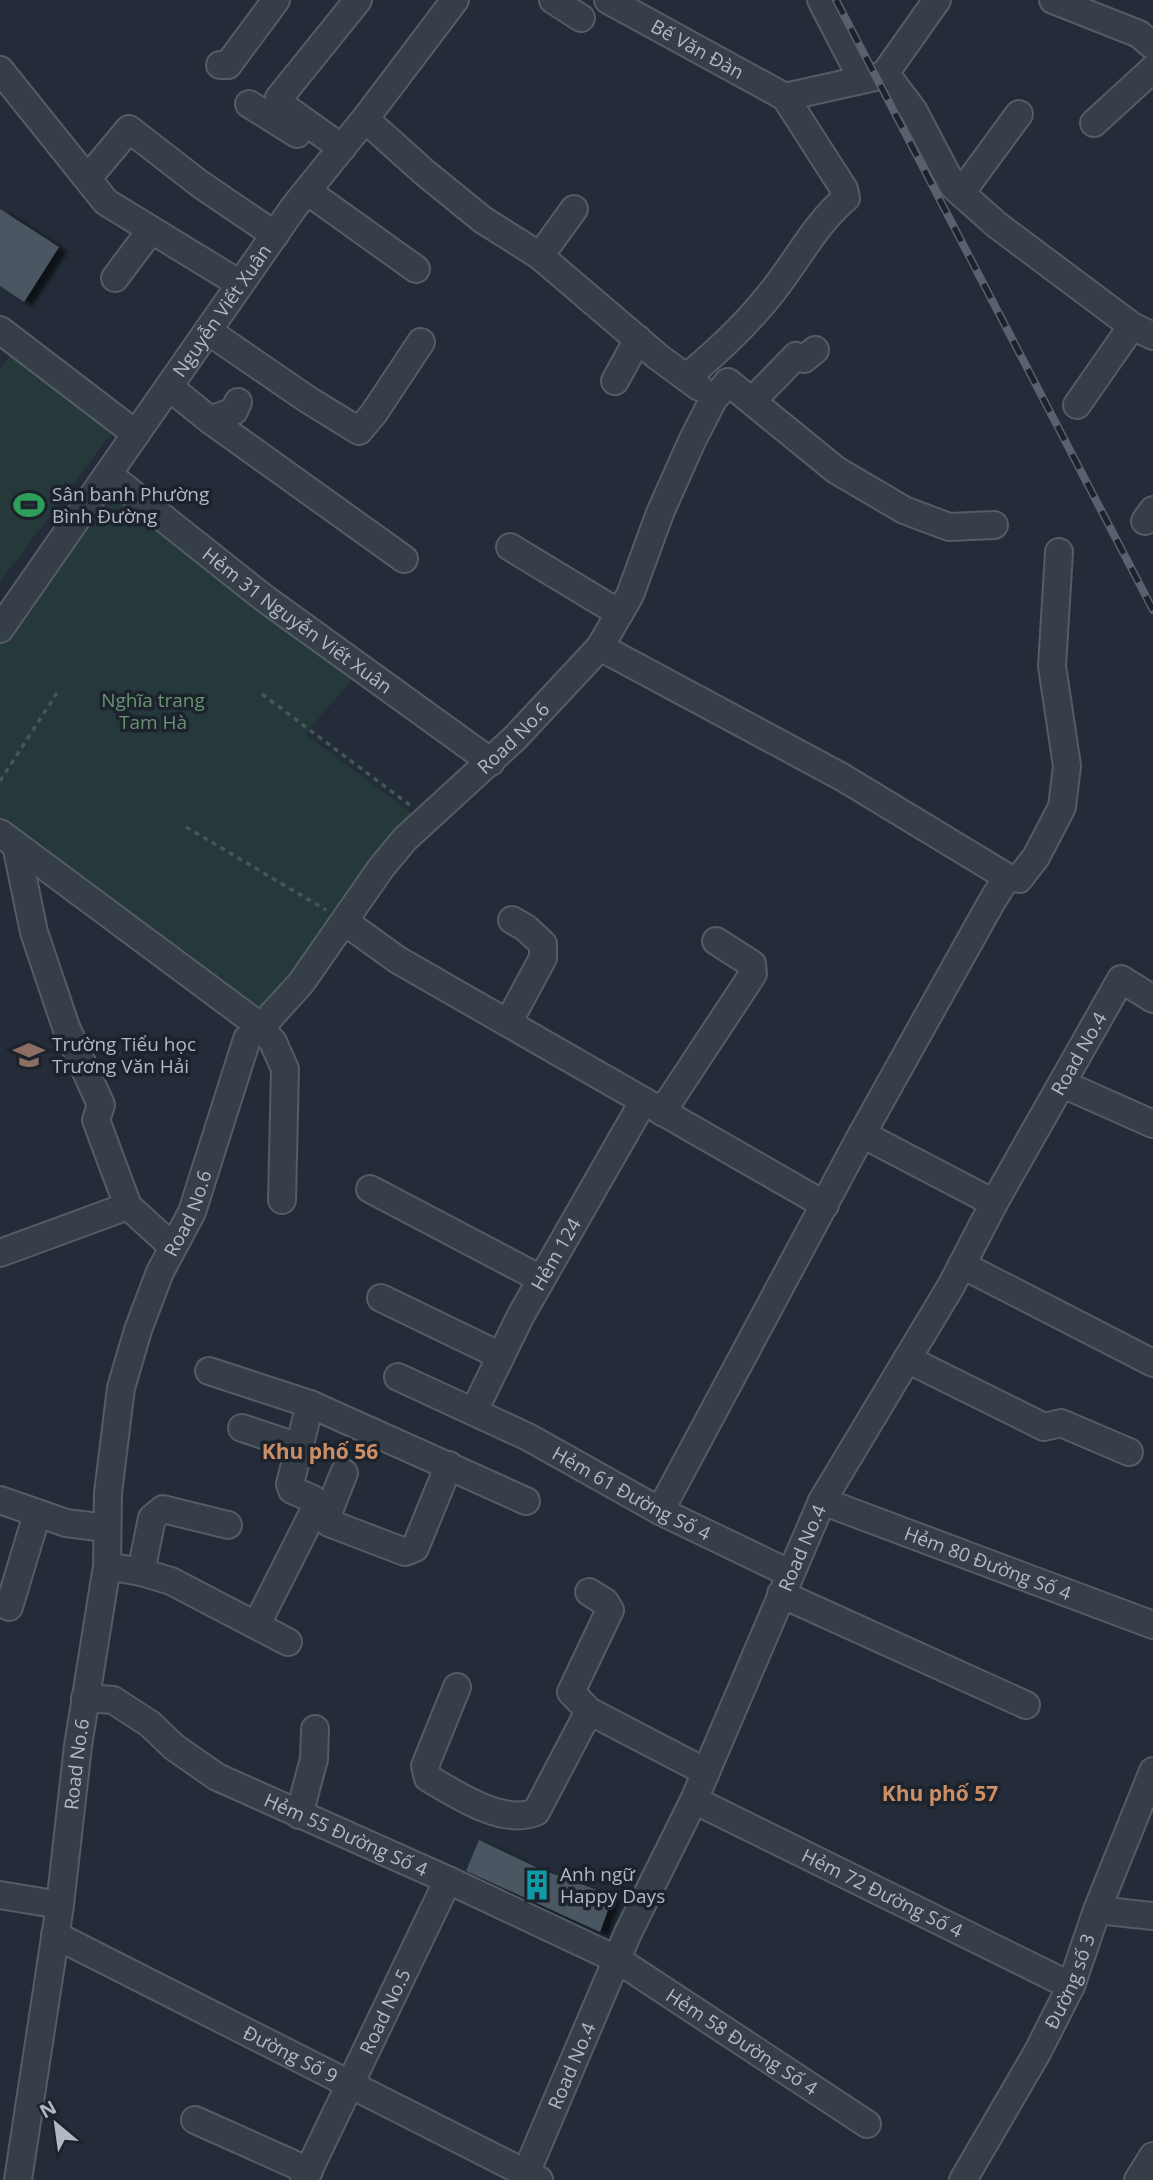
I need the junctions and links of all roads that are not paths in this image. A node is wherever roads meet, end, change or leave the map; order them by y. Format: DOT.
graph roads {
  1 [pos="276,0"];
  2 [pos="358,0"];
  3 [pos="455,0"];
  4 [pos="553,0"];
  5 [pos="608,0"];
  6 [pos="821,0"];
  7 [pos="937,0"];
  8 [pos="1053,0"];
  9 [pos="581,18"];
  10 [pos="1153,46"];
  11 [pos="220,65"];
  12 [pos="1153,69"];
  13 [pos="0,70"];
  14 [pos="868,78"];
  15 [pos="790,96"];
  16 [pos="249,104"];
  17 [pos="1019,114"];
  18 [pos="365,119"];
  19 [pos="1094,122"];
  20 [pos="338,153"];
  21 [pos="88,178"];
  22 [pos="307,191"];
  23 [pos="961,193"];
  24 [pos="573,209"];
  25 [pos="151,230"];
  26 [pos="275,234"];
  27 [pos="541,256"];
  28 [pos="416,269"];
  29 [pos="115,278"];
  30 [pos="240,285"];
  31 [pos="0,330"];
  32 [pos="208,331"];
  33 [pos="1142,331"];
  34 [pos="638,339"];
  35 [pos="421,342"];
  36 [pos="0,347"];
  37 [pos="815,350"];
  38 [pos="687,377"];
  39 [pos="615,381"];
  40 [pos="169,387"];
  41 [pos="713,400"];
  42 [pos="752,401"];
  43 [pos="238,402"];
  44 [pos="1077,405"];
  45 [pos="210,420"];
  46 [pos="133,439"];
  47 [pos="109,475"];
  48 [pos="994,524"];
  49 [pos="510,547"];
  50 [pos="1059,552"];
  51 [pos="404,559"];
  52 [pos="619,613"];
  53 [pos="0,629"];
  54 [pos="600,647"];
  55 [pos="491,762"];
  56 [pos="8,839"];
  57 [pos="1007,877"];
  58 [pos="512,920"];
  59 [pos="345,922"];
  60 [pos="716,941"];
  61 [pos="1153,999"];
  62 [pos="508,1023"];
  63 [pos="261,1027"];
  64 [pos="1063,1084"];
  65 [pos="652,1107"];
  66 [pos="1153,1124"];
  67 [pos="862,1135"];
  68 [pos="370,1189"];
  69 [pos="282,1200"];
  70 [pos="995,1203"];
  71 [pos="825,1205"];
  72 [pos="128,1206"];
  73 [pos="173,1247"];
  74 [pos="0,1253"];
  75 [pos="962,1265"];
  76 [pos="541,1279"];
  77 [pos="381,1298"];
  78 [pos="500,1356"];
  79 [pos="907,1359"];
  80 [pos="1153,1363"];
  81 [pos="209,1371"];
  82 [pos="398,1377"];
  83 [pos="310,1404"];
  84 [pos="474,1411"];
  85 [pos="242,1428"];
  86 [pos="299,1447"];
  87 [pos="1129,1452"];
  88 [pos="449,1465"];
  89 [pos="344,1473"];
  90 [pos="0,1500"];
  91 [pos="526,1501"];
  92 [pos="822,1502"];
  93 [pos="660,1511"];
  94 [pos="37,1514"];
  95 [pos="228,1525"];
  96 [pos="106,1528"];
  97 [pos="107,1566"];
  98 [pos="141,1572"];
  99 [pos="785,1583"];
  100 [pos="589,1592"];
  101 [pos="9,1607"];
  102 [pos="257,1624"];
  103 [pos="1153,1625"];
  104 [pos="288,1642"];
  105 [pos="457,1687"];
  106 [pos="85,1698"];
  107 [pos="1026,1705"];
  108 [pos="589,1711"];
  109 [pos="314,1729"];
  110 [pos="1153,1771"];
  111 [pos="706,1772"];
  112 [pos="694,1800"];
  113 [pos="299,1815"];
  114 [pos="448,1880"];
  115 [pos="0,1895"];
  116 [pos="60,1905"];
  117 [pos="1097,1910"];
  118 [pos="1153,1916"];
  119 [pos="55,1935"];
  120 [pos="618,1960"];
  121 [pos="1071,1986"];
  122 [pos="352,2084"];
  123 [pos="195,2120"];
  124 [pos="867,2124"];
  125 [pos="1153,2156"];
  126 [pos="307,2176"];
  127 [pos="530,2178"];
  128 [pos="18,2180"];
  129 [pos="963,2180"];
  130 [pos="1138,2180"];
  1 -- 11 [label="street"];
  2 -- 20 [label="street"];
  3 -- 18 [label="street, Nguyễn Viết Xuân"];
  4 -- 9 [label="street"];
  5 -- 15 [label="street, Bế Văn Đàn"];
  6 -- 14 [label="street"];
  7 -- 14 [label="street"];
  8 -- 10 [label="street"];
  12 -- 19 [label="street"];
  13 -- 21 [label="street"];
  14 -- 15 [label="street"];
  14 -- 23 [label="street"];
  15 -- 38 [label="street"];
  16 -- 20 [label="street"];
  17 -- 23 [label="street"];
  18 -- 20 [label="street, Nguyễn Viết Xuân"];
  18 -- 27 [label="street"];
  20 -- 22 [label="street, Nguyễn Viết Xuân"];
  21 -- 25 [label="street"];
  21 -- 26 [label="street"];
  22 -- 26 [label="street, Nguyễn Viết Xuân"];
  22 -- 28 [label="street"];
  23 -- 33 [label="street"];
  24 -- 27 [label="street"];
  25 -- 29 [label="street"];
  25 -- 30 [label="street"];
  26 -- 30 [label="street, Nguyễn Viết Xuân"];
  27 -- 34 [label="street"];
  30 -- 32 [label="street, Nguyễn Viết Xuân"];
  31 -- 46 [label="street"];
  32 -- 35 [label="street"];
  32 -- 40 [label="street, Nguyễn Viết Xuân"];
  33 -- 44 [label="street"];
  34 -- 38 [label="street"];
  34 -- 39 [label="street"];
  36 -- 46 [label="street"];
  37 -- 42 [label="street"];
  38 -- 41 [label="street"];
  40 -- 45 [label="street"];
  40 -- 46 [label="street, Nguyễn Viết Xuân"];
  41 -- 42 [label="street"];
  41 -- 52 [label="street, Road No.6"];
  42 -- 48 [label="street"];
  43 -- 45 [label="street"];
  45 -- 51 [label="street"];
  46 -- 47 [label="street, Nguyễn Viết Xuân"];
  47 -- 53 [label="street, Nguyễn Viết Xuân"];
  47 -- 55 [label="street, Hẻm 31 Nguyễn Viết Xuân"];
  49 -- 52 [label="street"];
  50 -- 57 [label="street"];
  52 -- 54 [label="street, Road No.6"];
  54 -- 55 [label="street, Road No.6"];
  54 -- 57 [label="street"];
  55 -- 59 [label="street, Road No.6"];
  56 -- 63 [label="street"];
  56 -- 72 [label="street"];
  57 -- 67 [label="street"];
  58 -- 62 [label="street"];
  59 -- 62 [label="street"];
  59 -- 63 [label="street, Road No.6"];
  60 -- 65 [label="street, Hẻm 124"];
  61 -- 64 [label="street, Road No.4"];
  62 -- 65 [label="street"];
  63 -- 69 [label="street"];
  63 -- 73 [label="street, Road No.6"];
  64 -- 66 [label="street"];
  64 -- 70 [label="street, Road No.4"];
  65 -- 71 [label="street"];
  65 -- 76 [label="street, Hẻm 124"];
  67 -- 70 [label="street"];
  67 -- 71 [label="street"];
  68 -- 76 [label="street"];
  70 -- 75 [label="street, Road No.4"];
  71 -- 93 [label="street"];
  72 -- 73 [label="street"];
  72 -- 74 [label="street"];
  73 -- 96 [label="street, Road No.6"];
  75 -- 79 [label="street, Road No.4"];
  75 -- 80 [label="street"];
  76 -- 78 [label="street, Hẻm 124"];
  77 -- 78 [label="street"];
  78 -- 84 [label="street, Hẻm 124"];
  79 -- 87 [label="street"];
  79 -- 92 [label="street, Road No.4"];
  81 -- 83 [label="street"];
  82 -- 84 [label="street, Hẻm 61 Đường Số 4"];
  83 -- 86 [label="street"];
  83 -- 88 [label="street"];
  84 -- 93 [label="street, Hẻm 61 Đường Số 4"];
  85 -- 86 [label="street"];
  86 -- 102 [label="street"];
  88 -- 89 [label="street"];
  88 -- 91 [label="street"];
  90 -- 94 [label="street"];
  92 -- 99 [label="street, Road No.4"];
  92 -- 103 [label="street, Hẻm 80 Đường Số 4"];
  93 -- 99 [label="street, Hẻm 61 Đường Số 4"];
  94 -- 96 [label="street"];
  94 -- 101 [label="street"];
  95 -- 98 [label="street"];
  96 -- 97 [label="street, Road No.6"];
  97 -- 98 [label="street"];
  97 -- 106 [label="street, Road No.6"];
  98 -- 102 [label="street"];
  99 -- 107 [label="street, Hẻm 61 Đường Số 4"];
  99 -- 111 [label="street, Road No.4"];
  100 -- 108 [label="street"];
  102 -- 104 [label="street"];
  105 -- 108 [label="street"];
  106 -- 113 [label="street, Hẻm 55 Đường Số 4"];
  106 -- 116 [label="street, Road No.6"];
  108 -- 111 [label="street"];
  109 -- 113 [label="street"];
  110 -- 117 [label="street, Đường số 3"];
  111 -- 112 [label="street, Road No.4"];
  112 -- 120 [label="street, Road No.4"];
  112 -- 121 [label="street, Hẻm 72 Đường Số 4"];
  113 -- 114 [label="street, Hẻm 55 Đường Số 4"];
  114 -- 120 [label="street, Hẻm 55 Đường Số 4"];
  114 -- 122 [label="street, Road No.5"];
  115 -- 116 [label="street"];
  116 -- 119 [label="street, Road No.6"];
  117 -- 118 [label="street"];
  117 -- 121 [label="street, Đường số 3"];
  119 -- 122 [label="street, Đường Số 9"];
  119 -- 128 [label="street, Road No.6"];
  120 -- 124 [label="street, Hẻm 58 Đường Số 4"];
  120 -- 127 [label="street, Road No.4"];
  121 -- 129 [label="street, Đường số 3"];
  122 -- 126 [label="street, Road No.5"];
  122 -- 127 [label="street, Đường Số 9"];
  123 -- 126 [label="street"];
  125 -- 130 [label="street"];
}
